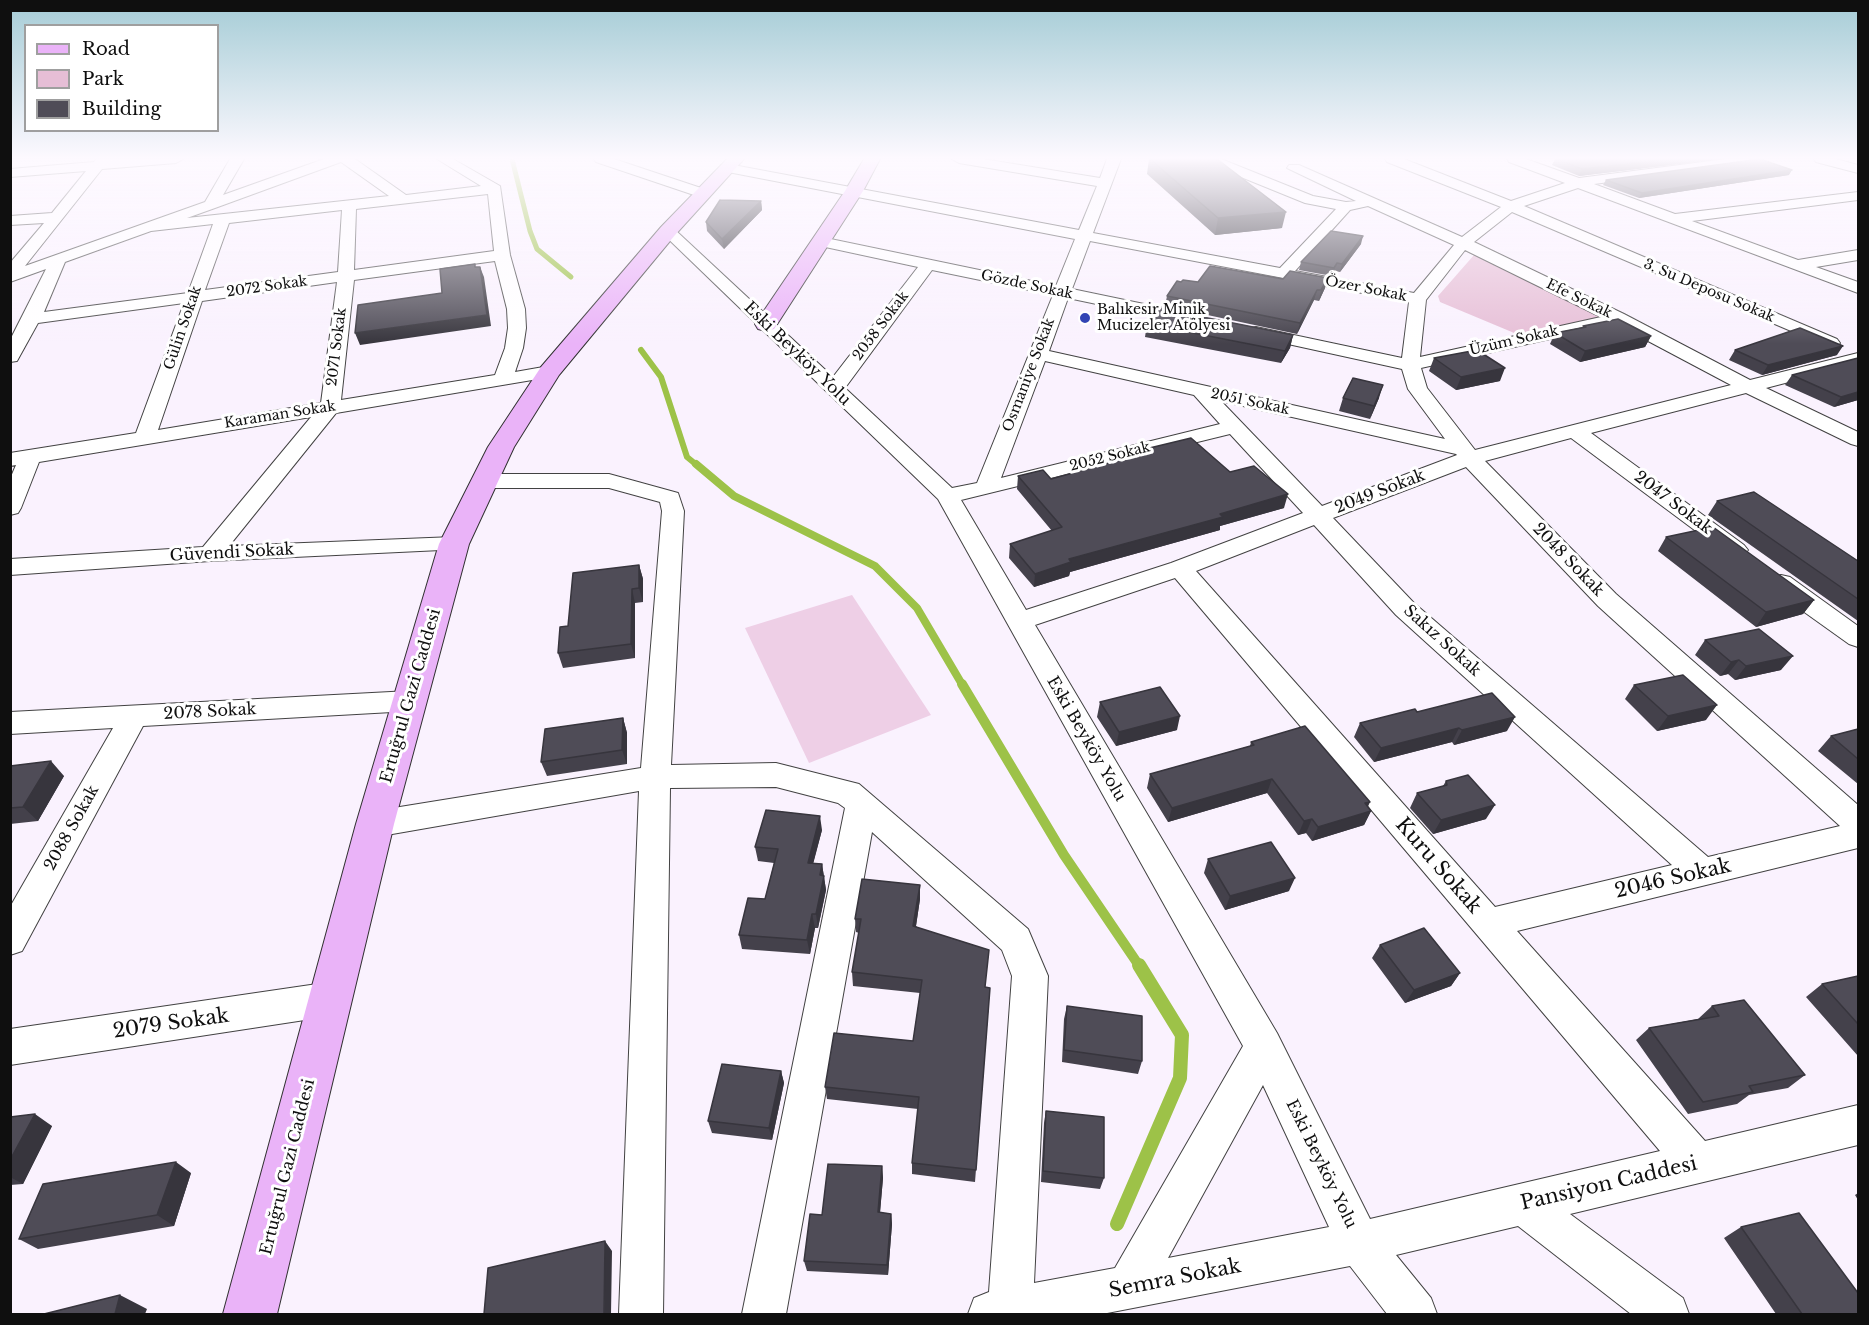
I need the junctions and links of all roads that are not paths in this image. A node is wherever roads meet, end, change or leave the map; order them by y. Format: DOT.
graph roads {
  1 [pos="222,220"];
  2 [pos="53,221"];
  3 [pos="165,221"];
  4 [pos="213,221"];
  5 [pos="348,221"];
  6 [pos="498,221"];
  7 [pos="677,221"];
  8 [pos="835,221"];
  9 [pos="1006,221"];
  10 [pos="1090,221"];
  11 [pos="1332,221"];
  12 [pos="1414,221"];
  13 [pos="1492,221"];
  14 [pos="1545,221"];
  15 [pos="1679,221"];
  16 [pos="148,227"];
  17 [pos="668,231"];
  18 [pos="1084,236"];
  19 [pos="822,242"];
  20 [pos="1463,243"];
  21 [pos="502,255"];
  22 [pos="1858,255"];
  23 [pos="59,259"];
  24 [pos="927,264"];
  25 [pos="1797,265"];
  26 [pos="1284,273"];
  27 [pos="10,275"];
  28 [pos="346,276"];
  29 [pos="1858,288"];
  30 [pos="1061,291"];
  31 [pos="193,297"];
  32 [pos="1418,299"];
  33 [pos="1618,318"];
  34 [pos="32,319"];
  35 [pos="1212,323"];
  36 [pos="766,324"];
  37 [pos="1235,328"];
  38 [pos="1037,354"];
  39 [pos="10,357"];
  40 [pos="1858,357"];
  41 [pos="1410,365"];
  42 [pos="549,372"];
  43 [pos="503,379"];
  44 [pos="1751,388"];
  45 [pos="834,389"];
  46 [pos="1201,391"];
  47 [pos="330,407"];
  48 [pos="1233,427"];
  49 [pos="1575,431"];
  50 [pos="145,437"];
  51 [pos="1858,440"];
  52 [pos="1466,453"];
  53 [pos="20,459"];
  54 [pos="484,481"];
  55 [pos="986,488"];
  56 [pos="947,496"];
  57 [pos="10,508"];
  58 [pos="1318,515"];
  59 [pos="454,544"];
  60 [pos="210,554"];
  61 [pos="10,567"];
  62 [pos="1180,568"];
  63 [pos="1018,621"];
  64 [pos="1858,638"];
  65 [pos="410,700"];
  66 [pos="134,717"];
  67 [pos="10,723"];
  68 [pos="655,777"];
  69 [pos="861,805"];
  70 [pos="1858,823"];
  71 [pos="375,824"];
  72 [pos="1858,835"];
  73 [pos="1702,872"];
  74 [pos="1488,923"];
  75 [pos="10,940"];
  76 [pos="331,999"];
  77 [pos="1264,1046"];
  78 [pos="10,1047"];
  79 [pos="1858,1125"];
  80 [pos="1697,1163"];
  81 [pos="1524,1204"];
  82 [pos="1359,1243"];
  83 [pos="1127,1288"];
  84 [pos="1004,1313"];
  85 [pos="250,1314"];
  86 [pos="641,1314"];
  87 [pos="765,1314"];
  88 [pos="1415,1314"];
  89 [pos="1667,1314"];
  1 -- 31 [label="street, Gülin Sokak"];
  2 -- 27 [label="street"];
  3 -- 16 [label="street"];
  4 -- 16 [label="street"];
  5 -- 28 [label="street, 2071 Sokak"];
  6 -- 21 [label="street"];
  7 -- 17 [label="main road, Ertuğrul Gazi Caddesi"];
  8 -- 19 [label="main road"];
  9 -- 18 [label="street, Özer Sokak"];
  10 -- 18 [label="street, Osmaniye Sokak"];
  11 -- 26 [label="street"];
  12 -- 20 [label="street, Efe Sokak"];
  13 -- 20 [label="street"];
  14 -- 40 [label="street, 3. Su Deposu Sokak"];
  15 -- 25 [label="street"];
  16 -- 23 [label="street"];
  17 -- 36 [label="street, Eski Beyköy Yolu"];
  17 -- 42 [label="main road, Ertuğrul Gazi Caddesi"];
  18 -- 26 [label="street, Özer Sokak"];
  18 -- 30 [label="street, Osmaniye Sokak"];
  19 -- 24 [label="street, Gözde Sokak"];
  19 -- 36 [label="main road"];
  20 -- 32 [label="street"];
  20 -- 33 [label="street, Efe Sokak"];
  21 -- 28 [label="street, 2072 Sokak"];
  21 -- 43 [label="street"];
  22 -- 25 [label="street"];
  23 -- 27 [label="street"];
  23 -- 34 [label="street"];
  24 -- 30 [label="street, Gözde Sokak"];
  24 -- 45 [label="street, 2058 Sokak"];
  25 -- 29 [label="street"];
  26 -- 32 [label="street, Özer Sokak"];
  28 -- 31 [label="street, 2072 Sokak"];
  28 -- 47 [label="street, 2071 Sokak"];
  30 -- 35 [label="street, Gözde Sokak"];
  30 -- 38 [label="street, Osmaniye Sokak"];
  31 -- 34 [label="street, 2072 Sokak"];
  31 -- 50 [label="street, Gülin Sokak"];
  32 -- 41 [label="street, 2048 Sokak"];
  33 -- 41 [label="street, Üzüm Sokak"];
  33 -- 44 [label="street, Efe Sokak"];
  34 -- 39 [label="street"];
  36 -- 45 [label="street, Eski Beyköy Yolu"];
  37 -- 41 [label="street"];
  38 -- 46 [label="street, 2051 Sokak"];
  38 -- 55 [label="street, Osmaniye Sokak"];
  40 -- 44 [label="street, 2049 Sokak"];
  41 -- 52 [label="street, 2048 Sokak"];
  42 -- 43 [label="street, Karaman Sokak"];
  42 -- 54 [label="main road, Ertuğrul Gazi Caddesi"];
  43 -- 47 [label="street, Karaman Sokak"];
  44 -- 49 [label="street, 2049 Sokak"];
  44 -- 51 [label="street, Efe Sokak"];
  45 -- 56 [label="street, Eski Beyköy Yolu"];
  46 -- 48 [label="street, Sakız Sokak"];
  46 -- 52 [label="street, 2051 Sokak"];
  47 -- 50 [label="street, Karaman Sokak"];
  47 -- 60 [label="street, 2071 Sokak"];
  48 -- 55 [label="street, 2052 Sokak"];
  48 -- 58 [label="street, Sakız Sokak"];
  49 -- 52 [label="street, 2049 Sokak"];
  49 -- 64 [label="street, 2047 Sokak"];
  50 -- 53 [label="street, Karaman Sokak"];
  52 -- 58 [label="street, 2049 Sokak"];
  52 -- 70 [label="street, 2048 Sokak"];
  53 -- 57 [label="street"];
  54 -- 59 [label="main road, Ertuğrul Gazi Caddesi"];
  54 -- 68 [label="street"];
  55 -- 56 [label="street"];
  56 -- 63 [label="street, Eski Beyköy Yolu"];
  58 -- 62 [label="street, 2049 Sokak"];
  58 -- 73 [label="street, Sakız Sokak"];
  59 -- 60 [label="street, Güvendi Sokak"];
  59 -- 65 [label="main road, Ertuğrul Gazi Caddesi"];
  60 -- 61 [label="street, Güvendi Sokak"];
  62 -- 63 [label="street, 2049 Sokak"];
  62 -- 74 [label="street, Kuru Sokak"];
  63 -- 77 [label="street, Eski Beyköy Yolu"];
  65 -- 66 [label="street, 2078 Sokak"];
  65 -- 71 [label="main road, Ertuğrul Gazi Caddesi"];
  66 -- 67 [label="street, 2078 Sokak"];
  66 -- 75 [label="street, 2088 Sokak"];
  68 -- 69 [label="street"];
  68 -- 71 [label="street"];
  68 -- 86 [label="street"];
  69 -- 84 [label="street"];
  69 -- 87 [label="street"];
  71 -- 76 [label="main road, Ertuğrul Gazi Caddesi"];
  72 -- 73 [label="street, 2046 Sokak"];
  73 -- 74 [label="street, 2046 Sokak"];
  74 -- 80 [label="street, Kuru Sokak"];
  76 -- 78 [label="street, 2079 Sokak"];
  76 -- 85 [label="main road, Ertuğrul Gazi Caddesi"];
  77 -- 82 [label="street, Eski Beyköy Yolu"];
  77 -- 83 [label="street"];
  79 -- 80 [label="street, Pansiyon Caddesi"];
  80 -- 81 [label="street, Pansiyon Caddesi"];
  81 -- 82 [label="street, Pansiyon Caddesi"];
  81 -- 89 [label="street"];
  82 -- 83 [label="street, Semra Sokak"];
  82 -- 88 [label="street, Eski Beyköy Yolu"];
  83 -- 84 [label="street, Semra Sokak"];
}
